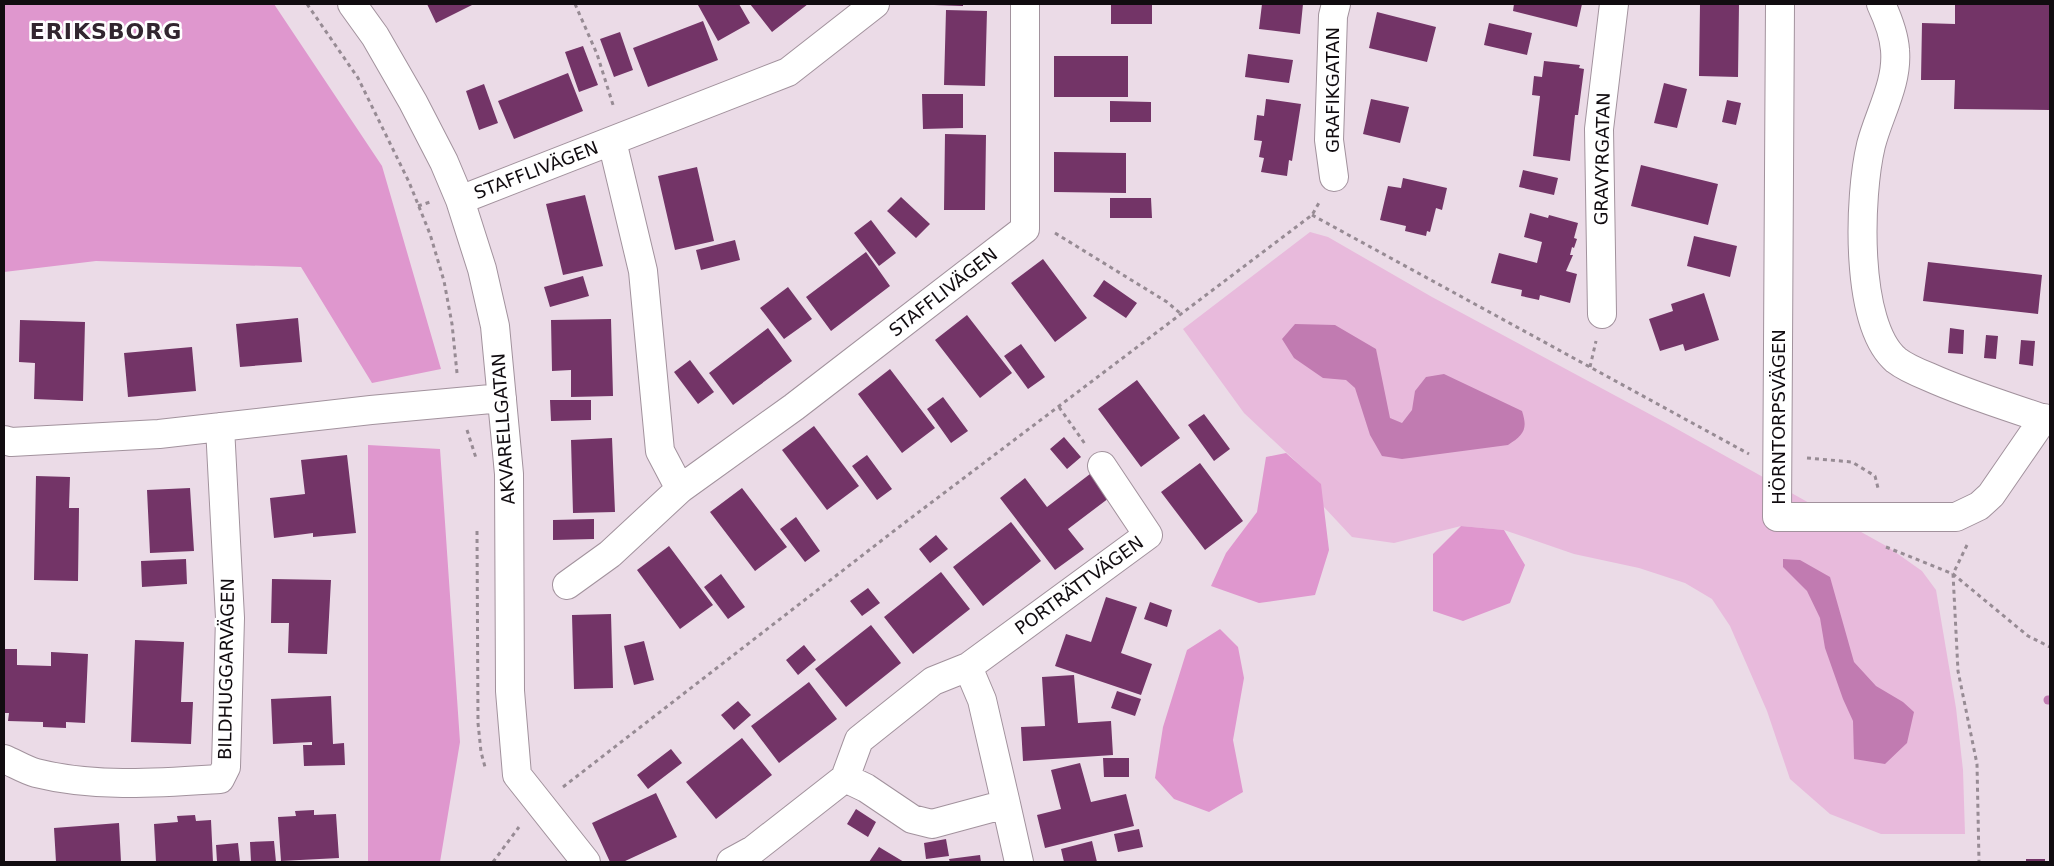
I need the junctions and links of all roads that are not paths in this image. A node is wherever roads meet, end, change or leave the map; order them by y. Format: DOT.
graph roads {
  1 [pos="352,4"];
  2 [pos="875,4"];
  3 [pos="1025,4"];
  4 [pos="1336,4"];
  5 [pos="1614,4"];
  6 [pos="1780,4"];
  7 [pos="1881,4"];
  8 [pos="619,139"];
  9 [pos="1334,177"];
  10 [pos="460,200"];
  11 [pos="1602,314"];
  12 [pos="502,398"];
  13 [pos="2047,420"];
  14 [pos="220,428"];
  15 [pos="4,440"];
  16 [pos="1102,466"];
  17 [pos="680,489"];
  18 [pos="567,585"];
  19 [pos="968,667"];
  20 [pos="4,759"];
  21 [pos="845,778"];
  22 [pos="1006,804"];
  23 [pos="586,862"];
  24 [pos="731,862"];
  25 [pos="1019,862"];
  1 -- 10 [label="street, AKVARELLGATAN"];
  2 -- 8 [label="street, STAFFLIVÄGEN"];
  3 -- 17 [label="street, STAFFLIVÄGEN"];
  4 -- 9 [label="street, GRAFIKGATAN"];
  5 -- 11 [label="street, GRAVYRGATAN"];
  6 -- 13 [label="street, HÖRNTORPSVÄGEN"];
  7 -- 13 [label="street, HÖRNTORPSVÄGEN"];
  8 -- 10 [label="street, STAFFLIVÄGEN"];
  8 -- 17 [label="street, STAFFLIVÄGEN"];
  10 -- 12 [label="street, AKVARELLGATAN"];
  12 -- 14 [label="street"];
  12 -- 23 [label="street, AKVARELLGATAN"];
  14 -- 15 [label="street"];
  14 -- 20 [label="street, BILDHUGGARVÄGEN"];
  16 -- 19 [label="street, PORTRÄTTVÄGEN"];
  17 -- 18 [label="street, STAFFLIVÄGEN"];
  19 -- 21 [label="street, PORTRÄTTVÄGEN"];
  19 -- 22 [label="street"];
  21 -- 22 [label="street"];
  21 -- 24 [label="street"];
  22 -- 25 [label="street"];
}
